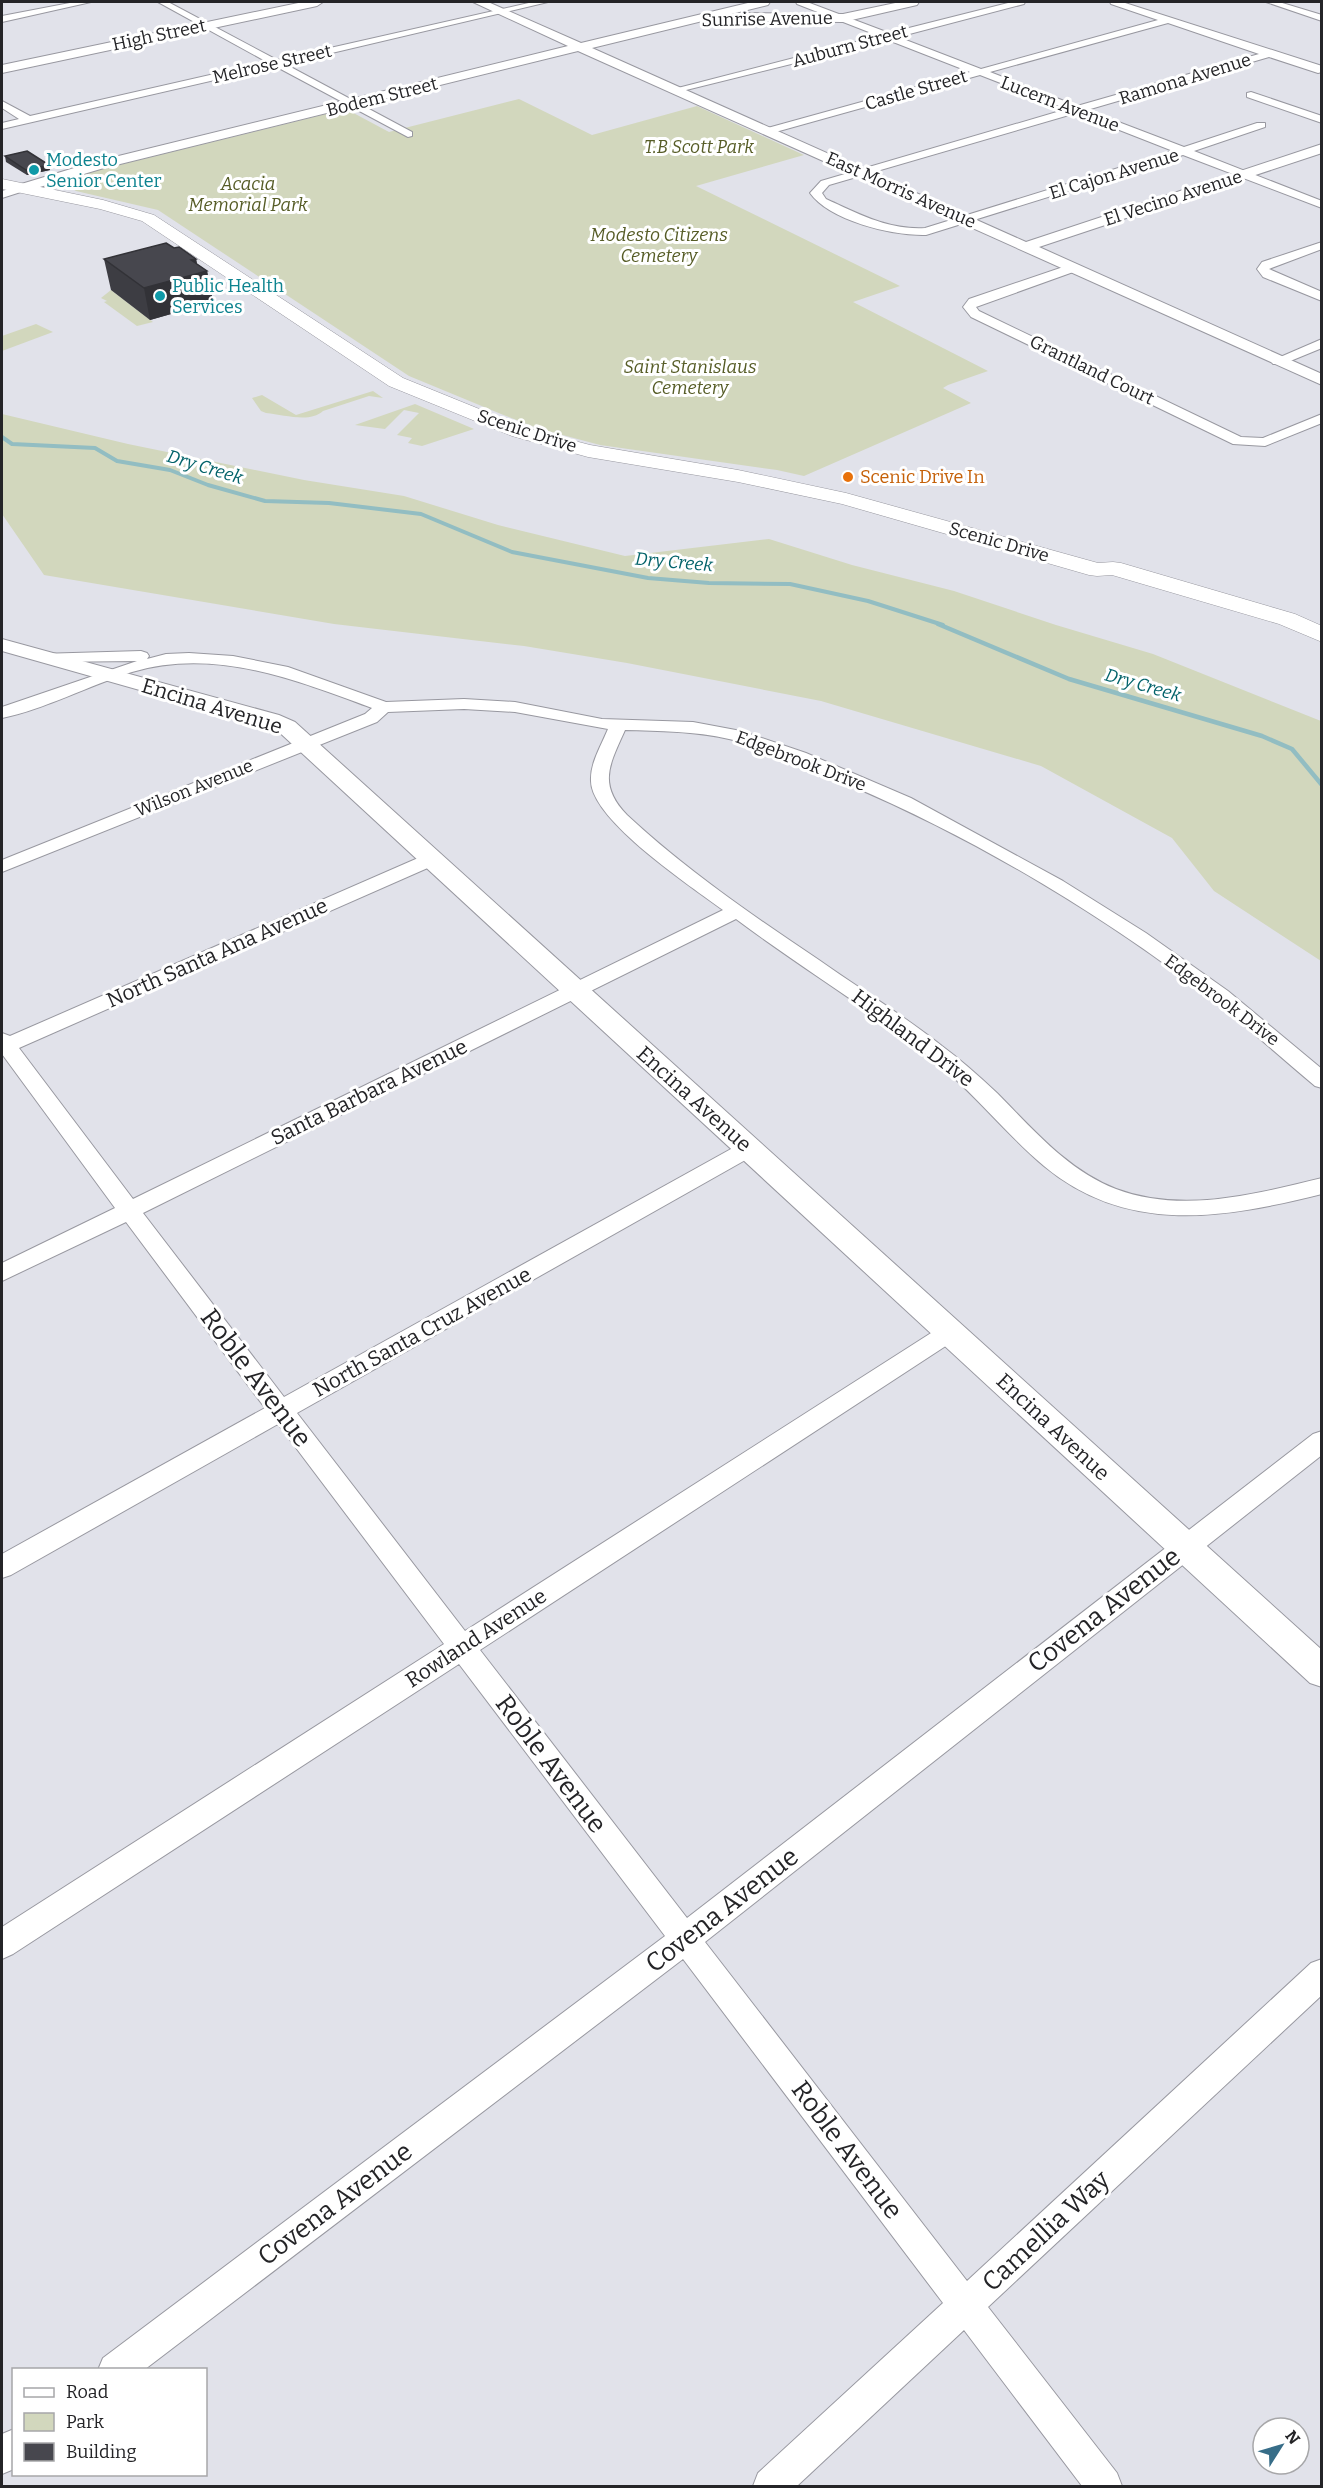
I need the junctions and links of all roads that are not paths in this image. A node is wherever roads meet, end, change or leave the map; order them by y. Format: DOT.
graph roads {
  1 [pos="86,2"];
  2 [pos="162,2"];
  3 [pos="317,2"];
  4 [pos="479,2"];
  5 [pos="543,2"];
  6 [pos="764,2"];
  7 [pos="800,2"];
  8 [pos="913,2"];
  9 [pos="1021,2"];
  10 [pos="1114,2"];
  11 [pos="1271,2"];
  12 [pos="9,6"];
  13 [pos="501,11"];
  14 [pos="739,12"];
  15 [pos="23,15"];
  16 [pos="843,18"];
  17 [pos="1322,18"];
  18 [pos="2,19"];
  19 [pos="691,20"];
  20 [pos="1168,20"];
  21 [pos="205,25"];
  22 [pos="886,37"];
  23 [pos="582,47"];
  24 [pos="1268,54"];
  25 [pos="276,63"];
  26 [pos="2,69"];
  27 [pos="1320,70"];
  28 [pos="978,72"];
  29 [pos="678,91"];
  30 [pos="1251,95"];
  31 [pos="2,104"];
  32 [pos="352,104"];
  33 [pos="1078,111"];
  34 [pos="28,120"];
  35 [pos="1322,120"];
  36 [pos="1261,125"];
  37 [pos="2,126"];
  38 [pos="768,131"];
  39 [pos="408,134"];
  40 [pos="1322,148"];
  41 [pos="1184,152"];
  42 [pos="860,173"];
  43 [pos="66,174"];
  44 [pos="1245,175"];
  45 [pos="2,184"];
  46 [pos="23,188"];
  47 [pos="1322,192"];
  48 [pos="2,195"];
  49 [pos="1304,198"];
  50 [pos="96,204"];
  51 [pos="1322,205"];
  52 [pos="966,220"];
  53 [pos="1322,244"];
  54 [pos="1024,247"];
  55 [pos="1072,268"];
  56 [pos="1322,297"];
  57 [pos="1322,343"];
  58 [pos="1278,361"];
  59 [pos="1322,380"];
  60 [pos="1322,418"];
  61 [pos="1319,632"];
  62 [pos="2,645"];
  63 [pos="45,657"];
  64 [pos="166,658"];
  65 [pos="109,674"];
  66 [pos="384,707"];
  67 [pos="2,713"];
  68 [pos="618,726"];
  69 [pos="305,743"];
  70 [pos="432,859"];
  71 [pos="2,866"];
  72 [pos="737,911"];
  73 [pos="575,991"];
  74 [pos="3,1044"];
  75 [pos="1322,1081"];
  76 [pos="748,1149"];
  77 [pos="1322,1186"];
  78 [pos="129,1210"];
  79 [pos="2,1273"];
  80 [pos="950,1332"];
  81 [pos="281,1411"];
  82 [pos="1322,1441"];
  83 [pos="1184,1547"];
  84 [pos="2,1567"];
  85 [pos="462,1647"];
  86 [pos="1322,1672"];
  87 [pos="685,1939"];
  88 [pos="2,1944"];
  89 [pos="1322,1974"];
  90 [pos="966,2306"];
  91 [pos="118,2368"];
  92 [pos="771,2487"];
  93 [pos="1104,2487"];
  1 -- 15 [label="street"];
  2 -- 21 [label="street"];
  3 -- 21 [label="street, High Street"];
  4 -- 13 [label="street, East Morris Avenue"];
  5 -- 13 [label="street, Melrose Street"];
  6 -- 14 [label="street"];
  7 -- 16 [label="street, Lucern Avenue"];
  8 -- 16 [label="street, Sunrise Avenue"];
  9 -- 22 [label="street, Auburn Street"];
  10 -- 20 [label="street"];
  11 -- 17 [label="street"];
  12 -- 15 [label="street"];
  13 -- 23 [label="street, East Morris Avenue"];
  13 -- 25 [label="street, Melrose Street"];
  14 -- 16 [label="street, Sunrise Avenue"];
  14 -- 19 [label="street, Sunrise Avenue"];
  15 -- 18 [label="street"];
  16 -- 22 [label="street, Lucern Avenue"];
  19 -- 23 [label="street, Bodem Street"];
  20 -- 24 [label="street"];
  20 -- 28 [label="street, Castle Street"];
  21 -- 25 [label="street"];
  21 -- 26 [label="street, High Street"];
  22 -- 28 [label="street, Lucern Avenue"];
  22 -- 29 [label="street, Auburn Street"];
  23 -- 29 [label="street, East Morris Avenue"];
  23 -- 32 [label="street, Bodem Street"];
  24 -- 27 [label="street"];
  24 -- 33 [label="street, Ramona Avenue"];
  25 -- 32 [label="street"];
  25 -- 34 [label="street, Melrose Street"];
  28 -- 33 [label="street, Lucern Avenue"];
  28 -- 38 [label="street, Castle Street"];
  29 -- 38 [label="street, East Morris Avenue"];
  30 -- 35 [label="street"];
  31 -- 34 [label="street"];
  32 -- 39 [label="street"];
  32 -- 43 [label="street, Bodem Street"];
  33 -- 41 [label="street, Lucern Avenue"];
  33 -- 42 [label="street, Ramona Avenue"];
  34 -- 37 [label="street, Melrose Street"];
  36 -- 41 [label="street, El Cajon Avenue"];
  38 -- 42 [label="street, East Morris Avenue"];
  40 -- 44 [label="street, El Vecino Avenue"];
  41 -- 44 [label="street, Lucern Avenue"];
  41 -- 52 [label="street, El Cajon Avenue"];
  42 -- 52 [label="street, East Morris Avenue"];
  42 -- 52 [label="street, El Cajon Avenue"];
  43 -- 46 [label="street, Bodem Street"];
  43 -- 50 [label="main road"];
  44 -- 49 [label="street, Lucern Avenue"];
  44 -- 54 [label="street, El Vecino Avenue"];
  45 -- 46 [label="main road, Scenic Drive"];
  46 -- 48 [label="street, Bodem Street"];
  46 -- 50 [label="main road, Scenic Drive"];
  47 -- 49 [label="street"];
  49 -- 51 [label="street, Lucern Avenue"];
  50 -- 61 [label="main road, Scenic Drive"];
  52 -- 54 [label="street, East Morris Avenue"];
  53 -- 56 [label="street"];
  54 -- 55 [label="street, East Morris Avenue"];
  55 -- 58 [label="street, East Morris Avenue"];
  55 -- 60 [label="street, Grantland Court"];
  57 -- 58 [label="street"];
  58 -- 59 [label="street, East Morris Avenue"];
  62 -- 63 [label="street, Encina Avenue"];
  63 -- 64 [label="street, Edgebrook Drive"];
  63 -- 65 [label="street, Encina Avenue"];
  64 -- 65 [label="street, Edgebrook Drive"];
  64 -- 66 [label="street, Edgebrook Drive"];
  65 -- 67 [label="street, Edgebrook Drive"];
  65 -- 69 [label="street, Encina Avenue"];
  66 -- 68 [label="street, Edgebrook Drive"];
  66 -- 69 [label="street, Wilson Avenue"];
  68 -- 72 [label="street, Highland Drive"];
  68 -- 75 [label="street, Edgebrook Drive"];
  69 -- 70 [label="street, Encina Avenue"];
  69 -- 71 [label="street, Wilson Avenue"];
  70 -- 73 [label="street, Encina Avenue"];
  70 -- 74 [label="street, North Santa Ana Avenue"];
  72 -- 73 [label="street, Santa Barbara Avenue"];
  72 -- 77 [label="street, Highland Drive"];
  73 -- 76 [label="street, Encina Avenue"];
  73 -- 78 [label="street, Santa Barbara Avenue"];
  74 -- 78 [label="street, Roble Avenue"];
  76 -- 80 [label="street, Encina Avenue"];
  76 -- 81 [label="street, North Santa Cruz Avenue"];
  78 -- 79 [label="street, Santa Barbara Avenue"];
  78 -- 81 [label="street, Roble Avenue"];
  80 -- 83 [label="street, Encina Avenue"];
  80 -- 85 [label="street, Rowland Avenue"];
  81 -- 84 [label="street, North Santa Cruz Avenue"];
  81 -- 85 [label="street, Roble Avenue"];
  82 -- 83 [label="street, Covena Avenue"];
  83 -- 86 [label="street, Encina Avenue"];
  83 -- 87 [label="street, Covena Avenue"];
  85 -- 87 [label="street, Roble Avenue"];
  85 -- 88 [label="street, Rowland Avenue"];
  87 -- 90 [label="street, Roble Avenue"];
  87 -- 91 [label="street, Covena Avenue"];
  89 -- 90 [label="street, Camellia Way"];
  90 -- 92 [label="street, Camellia Way"];
  90 -- 93 [label="street, Roble Avenue"];
}
